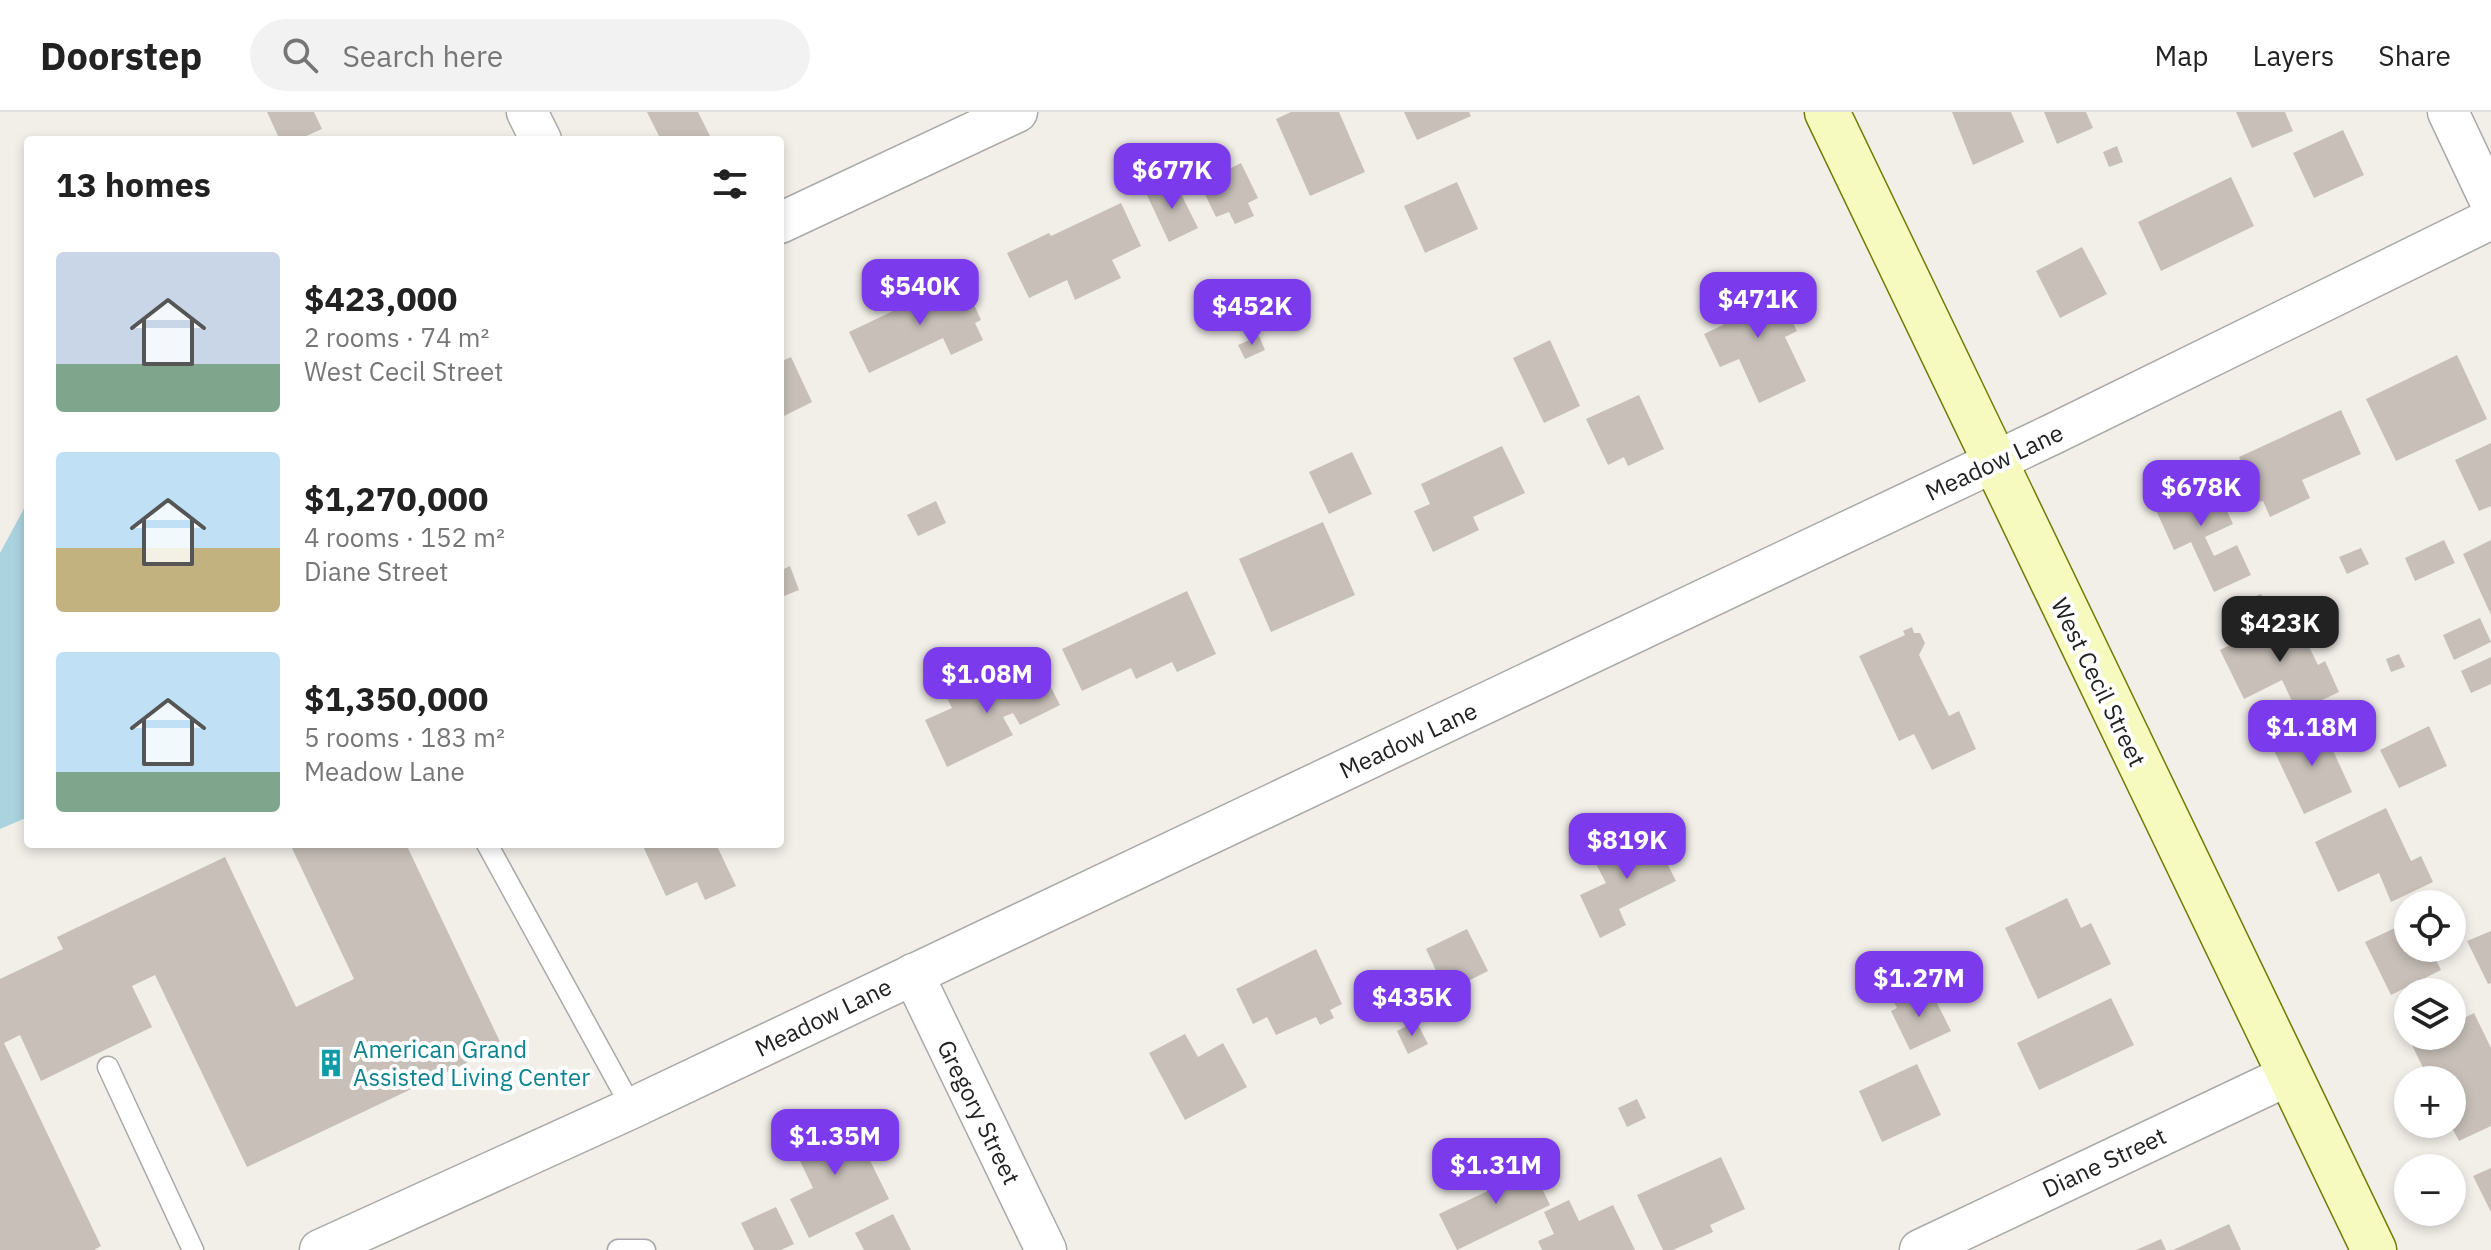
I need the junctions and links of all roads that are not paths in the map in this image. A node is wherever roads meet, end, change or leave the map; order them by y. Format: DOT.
graph roads {
  1 [pos="527,112"];
  2 [pos="1017,112"];
  3 [pos="1827,112"];
  4 [pos="2448,112"];
  5 [pos="539,136"];
  6 [pos="2491,203"];
  7 [pos="2491,219"];
  8 [pos="784,221"];
  9 [pos="1994,462"];
  10 [pos="489,848"];
  11 [pos="913,974"];
  12 [pos="108,1067"];
  13 [pos="2289,1075"];
  14 [pos="632,1108"];
  15 [pos="193,1250"];
  16 [pos="320,1250"];
  17 [pos="618,1250"];
  18 [pos="645,1250"];
  19 [pos="1046,1250"];
  20 [pos="1920,1250"];
  21 [pos="2374,1250"];
  1 -- 5 [label="street"];
  2 -- 8 [label="street"];
  3 -- 9 [label="main road, West Cecil Street"];
  4 -- 6 [label="street"];
  7 -- 9 [label="street, Meadow Lane"];
  9 -- 11 [label="street, Meadow Lane"];
  9 -- 13 [label="main road, West Cecil Street"];
  10 -- 14 [label="lane"];
  11 -- 14 [label="street, Meadow Lane"];
  11 -- 19 [label="street, Gregory Street"];
  12 -- 15 [label="lane"];
  13 -- 20 [label="street, Diane Street"];
  13 -- 21 [label="main road, West Cecil Street"];
  14 -- 16 [label="street, Meadow Lane"];
  17 -- 18 [label="lane"];
}
